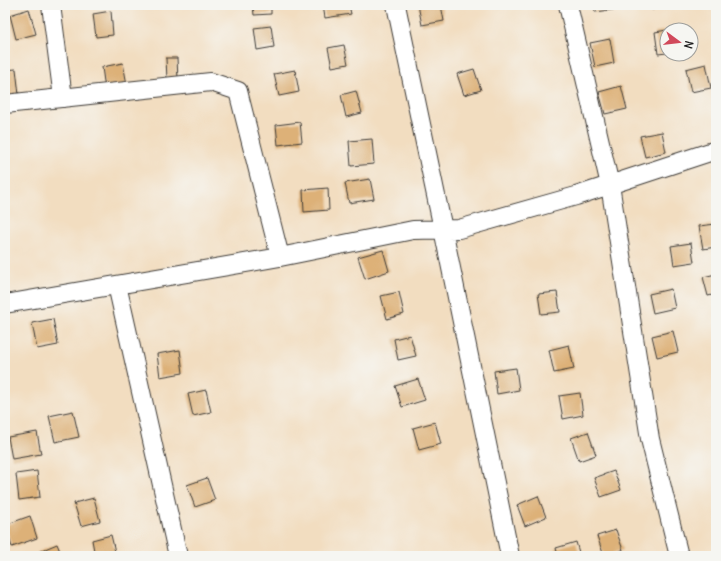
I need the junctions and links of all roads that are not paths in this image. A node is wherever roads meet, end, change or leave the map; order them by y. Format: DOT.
graph roads {
  1 [pos="51,5"];
  2 [pos="396,5"];
  3 [pos="568,5"];
  4 [pos="63,98"];
  5 [pos="5,104"];
  6 [pos="716,150"];
  7 [pos="610,185"];
  8 [pos="443,229"];
  9 [pos="280,257"];
  10 [pos="117,285"];
  11 [pos="5,304"];
  12 [pos="178,556"];
  13 [pos="510,556"];
  14 [pos="679,556"];
  1 -- 4 [label="street"];
  2 -- 8 [label="street"];
  3 -- 7 [label="street"];
  4 -- 5 [label="street"];
  4 -- 9 [label="street"];
  6 -- 7 [label="street"];
  7 -- 8 [label="street"];
  7 -- 14 [label="street"];
  8 -- 9 [label="street"];
  8 -- 13 [label="street"];
  9 -- 10 [label="street"];
  10 -- 11 [label="street"];
  10 -- 12 [label="street"];
}
